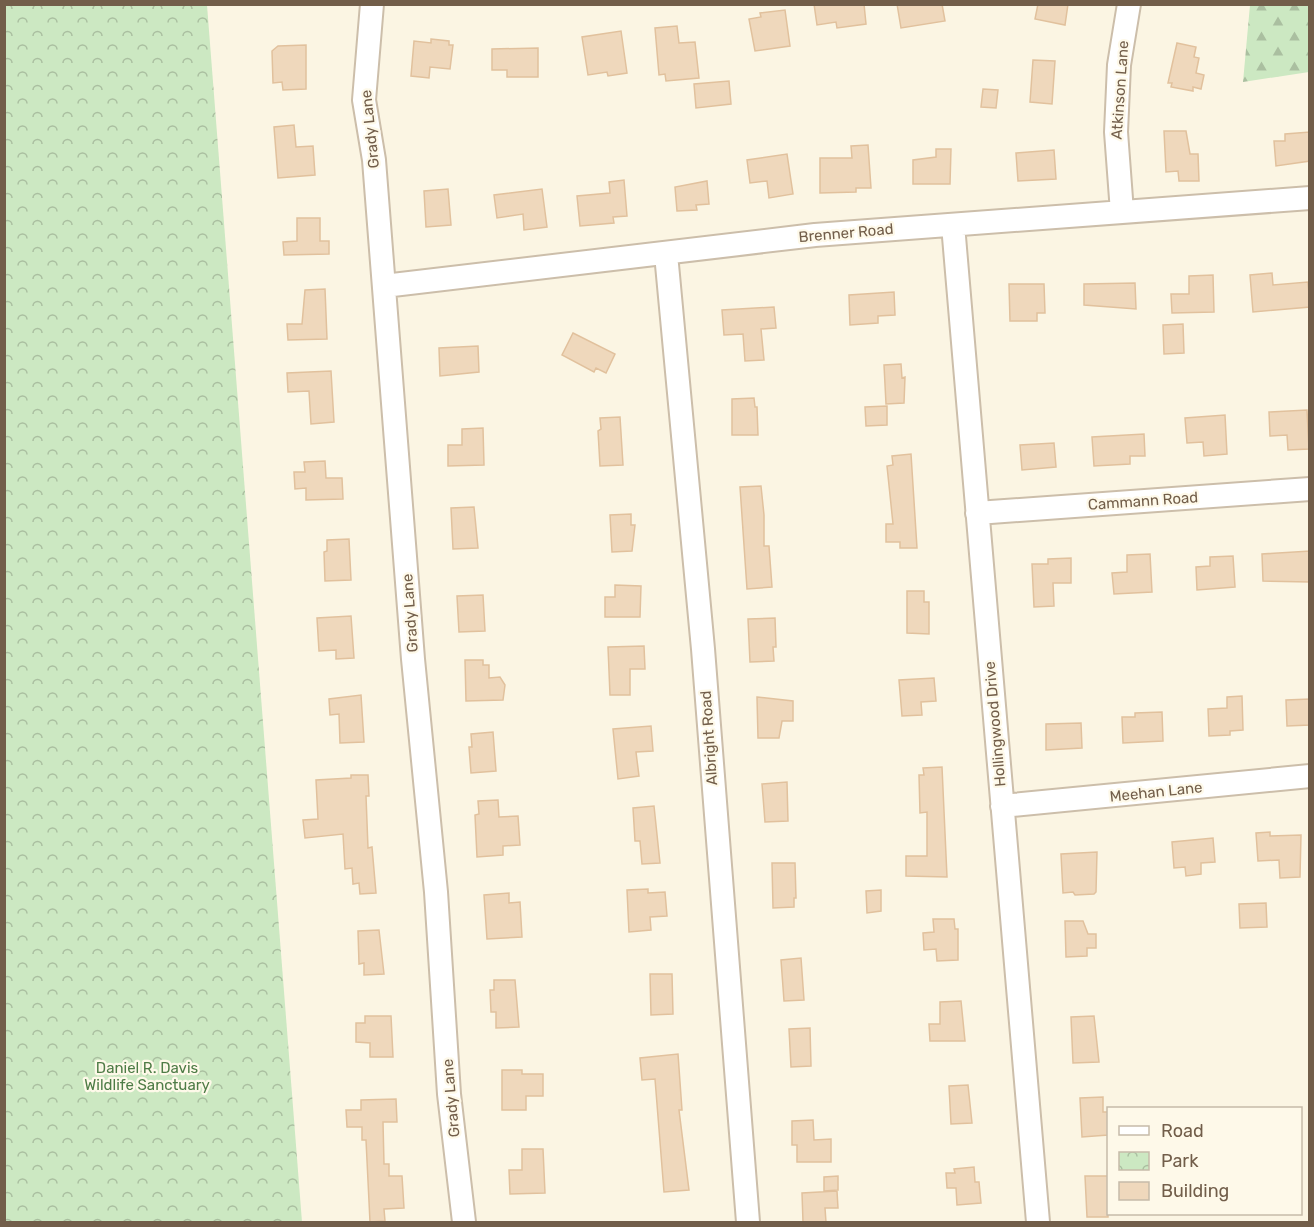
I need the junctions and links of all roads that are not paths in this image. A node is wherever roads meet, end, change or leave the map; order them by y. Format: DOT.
graph roads {
  1 [pos="372,4"];
  2 [pos="1129,4"];
  3 [pos="1310,198"];
  4 [pos="1122,212"];
  5 [pos="953,225"];
  6 [pos="666,254"];
  7 [pos="384,286"];
  8 [pos="1310,489"];
  9 [pos="977,513"];
  10 [pos="1310,776"];
  11 [pos="1002,806"];
  12 [pos="464,1222"];
  13 [pos="748,1222"];
  14 [pos="1038,1222"];
  1 -- 7 [label="street, Grady Lane"];
  2 -- 4 [label="street, Atkinson Lane"];
  3 -- 4 [label="street, Brenner Road"];
  4 -- 5 [label="street, Brenner Road"];
  5 -- 6 [label="street, Brenner Road"];
  5 -- 9 [label="street, Hollingwood Drive"];
  6 -- 7 [label="street, Brenner Road"];
  6 -- 13 [label="street, Albright Road"];
  7 -- 12 [label="street, Grady Lane"];
  8 -- 9 [label="street, Cammann Road"];
  9 -- 11 [label="street, Hollingwood Drive"];
  10 -- 11 [label="street, Meehan Lane"];
  11 -- 14 [label="street, Hollingwood Drive"];
}
